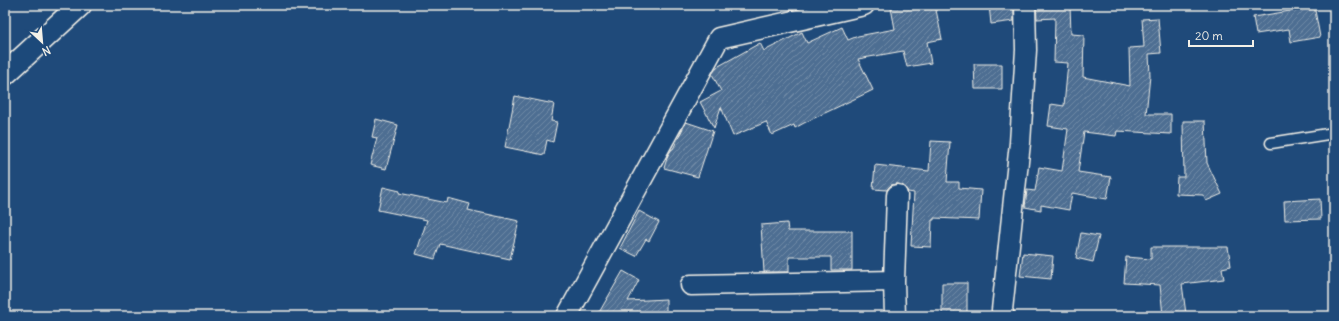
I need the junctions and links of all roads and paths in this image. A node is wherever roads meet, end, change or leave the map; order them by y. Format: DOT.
graph roads {
  1 [pos="80,5"];
  2 [pos="864,5"];
  3 [pos="1025,5"];
  4 [pos="5,74"];
  5 [pos="1334,134"];
  6 [pos="1270,143"];
  7 [pos="897,196"];
  8 [pos="894,281"];
  9 [pos="691,285"];
  10 [pos="567,316"];
  11 [pos="895,316"];
  12 [pos="1004,316"];
  1 -- 4 [label="main road"];
  2 -- 10 [label="street"];
  3 -- 12 [label="street"];
  5 -- 6 [label="lane"];
  7 -- 8 [label="street"];
  8 -- 9 [label="street"];
  8 -- 11 [label="street"];
}
